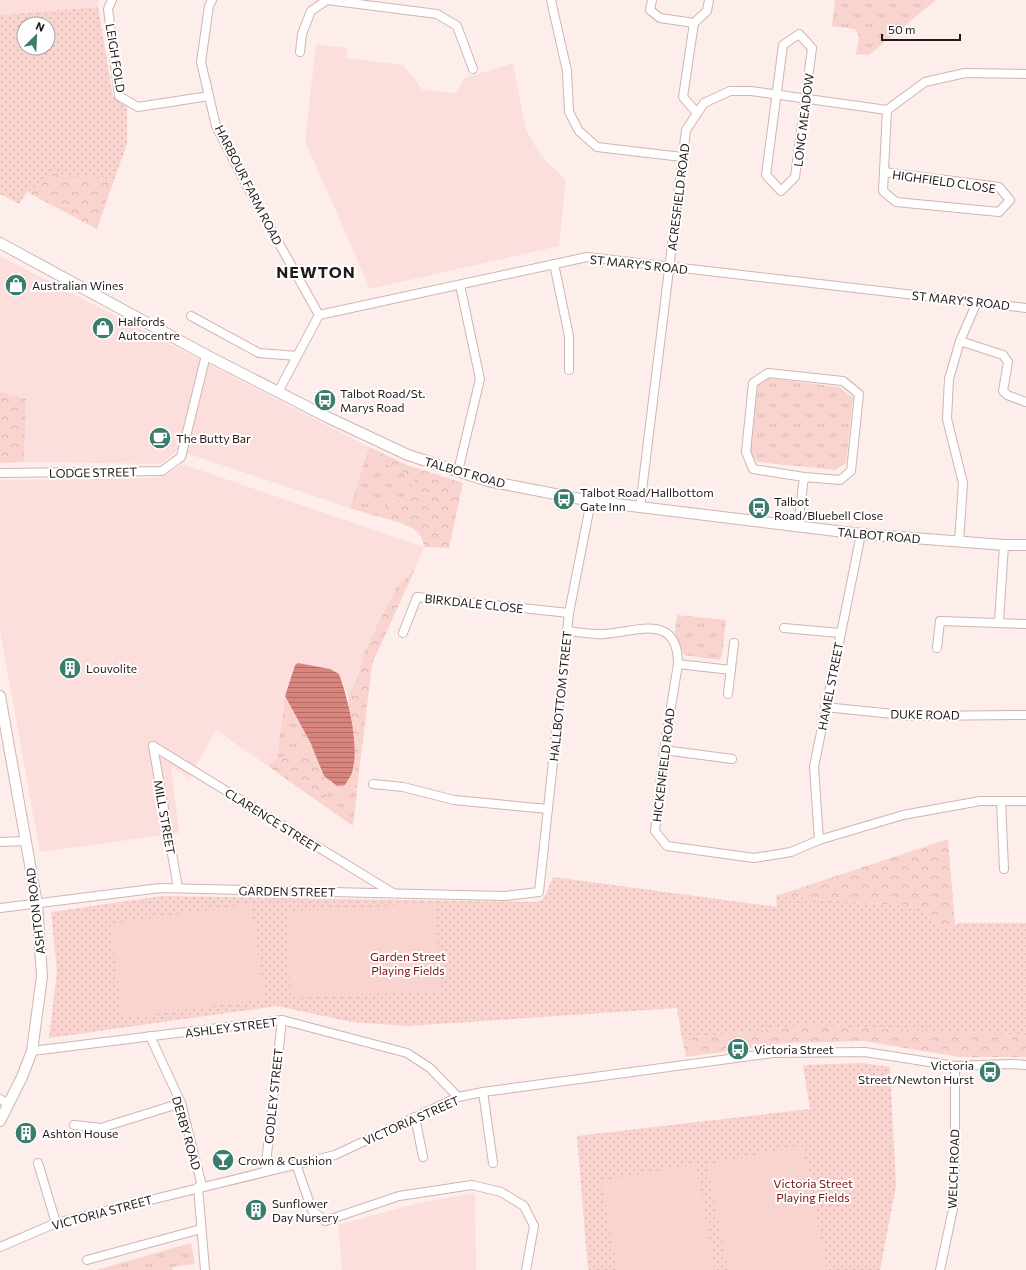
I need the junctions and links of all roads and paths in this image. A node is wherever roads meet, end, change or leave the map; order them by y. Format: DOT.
graph roads {
  1 [pos="112,0"];
  2 [pos="212,0"];
  3 [pos="327,0"];
  4 [pos="551,0"];
  5 [pos="652,0"];
  6 [pos="708,0"];
  7 [pos="372,3"];
  8 [pos="694,23"];
  9 [pos="300,52"];
  10 [pos="473,69"];
  11 [pos="1026,74"];
  12 [pos="776,95"];
  13 [pos="209,96"];
  14 [pos="807,99"];
  15 [pos="887,110"];
  16 [pos="697,113"];
  17 [pos="682,157"];
  18 [pos="884,172"];
  19 [pos="0,243"];
  20 [pos="554,264"];
  21 [pos="669,267"];
  22 [pos="460,284"];
  23 [pos="977,302"];
  24 [pos="1026,308"];
  25 [pos="319,315"];
  26 [pos="191,316"];
  27 [pos="960,341"];
  28 [pos="206,355"];
  29 [pos="297,356"];
  30 [pos="569,370"];
  31 [pos="278,392"];
  32 [pos="1026,402"];
  33 [pos="458,471"];
  34 [pos="0,473"];
  35 [pos="804,477"];
  36 [pos="591,501"];
  37 [pos="640,507"];
  38 [pos="798,526"];
  39 [pos="861,534"];
  40 [pos="959,542"];
  41 [pos="1004,545"];
  42 [pos="1026,545"];
  43 [pos="569,612"];
  44 [pos="1000,622"];
  45 [pos="1026,624"];
  46 [pos="784,628"];
  47 [pos="567,631"];
  48 [pos="403,633"];
  49 [pos="840,633"];
  50 [pos="734,643"];
  51 [pos="937,648"];
  52 [pos="678,664"];
  53 [pos="731,670"];
  54 [pos="728,694"];
  55 [pos="0,696"];
  56 [pos="825,707"];
  57 [pos="1026,715"];
  58 [pos="153,746"];
  59 [pos="664,750"];
  60 [pos="732,759"];
  61 [pos="373,784"];
  62 [pos="1002,801"];
  63 [pos="1026,802"];
  64 [pos="548,809"];
  65 [pos="819,840"];
  66 [pos="26,841"];
  67 [pos="0,842"];
  68 [pos="1004,869"];
  69 [pos="178,888"];
  70 [pos="539,892"];
  71 [pos="393,893"];
  72 [pos="37,904"];
  73 [pos="0,908"];
  74 [pos="282,1020"];
  75 [pos="150,1036"];
  76 [pos="32,1051"];
  77 [pos="1026,1065"];
  78 [pos="955,1066"];
  79 [pos="483,1092"];
  80 [pos="458,1097"];
  81 [pos="4,1101"];
  82 [pos="181,1103"];
  83 [pos="415,1117"];
  84 [pos="0,1121"];
  85 [pos="74,1125"];
  86 [pos="422,1157"];
  87 [pos="38,1163"];
  88 [pos="493,1163"];
  89 [pos="296,1164"];
  90 [pos="265,1172"];
  91 [pos="200,1187"];
  92 [pos="56,1223"];
  93 [pos="201,1229"];
  94 [pos="0,1247"];
  95 [pos="87,1260"];
  96 [pos="205,1270"];
  97 [pos="526,1270"];
  98 [pos="940,1270"];
  1 -- 13 [label="street, LEIGH FOLD"];
  2 -- 13 [label="street, HARBOUR FARM ROAD"];
  3 -- 7 [label="street"];
  3 -- 9 [label="street"];
  4 -- 17 [label="street"];
  5 -- 8 [label="street"];
  6 -- 8 [label="street"];
  7 -- 10 [label="street"];
  8 -- 16 [label="street"];
  11 -- 15 [label="street"];
  12 -- 14 [label="street, ACRESFIELD ROAD"];
  12 -- 14 [label="street, LONG MEADOW"];
  12 -- 14 [label="street, LONG MEADOW"];
  12 -- 16 [label="street, ACRESFIELD ROAD"];
  13 -- 25 [label="street, HARBOUR FARM ROAD"];
  14 -- 15 [label="street, ACRESFIELD ROAD"];
  15 -- 18 [label="street, HIGHFIELD CLOSE"];
  16 -- 17 [label="street, ACRESFIELD ROAD"];
  17 -- 21 [label="street, ACRESFIELD ROAD"];
  18 -- 18 [label="street, HIGHFIELD CLOSE"];
  19 -- 28 [label="street, TALBOT ROAD"];
  20 -- 21 [label="street, ST MARY'S ROAD"];
  20 -- 22 [label="street, ST MARY'S ROAD"];
  20 -- 30 [label="street"];
  21 -- 23 [label="street, ST MARY'S ROAD"];
  21 -- 37 [label="street, ACRESFIELD ROAD"];
  22 -- 25 [label="street, ST MARY'S ROAD"];
  22 -- 33 [label="street"];
  23 -- 24 [label="street, ST MARY'S ROAD"];
  23 -- 27 [label="street"];
  25 -- 29 [label="street"];
  26 -- 29 [label="street"];
  27 -- 32 [label="street"];
  27 -- 40 [label="street"];
  28 -- 31 [label="street, TALBOT ROAD"];
  28 -- 34 [label="street, LODGE STREET"];
  29 -- 31 [label="street"];
  31 -- 33 [label="street, TALBOT ROAD"];
  33 -- 36 [label="street, TALBOT ROAD"];
  35 -- 35 [label="street"];
  35 -- 38 [label="street"];
  36 -- 37 [label="street, TALBOT ROAD"];
  36 -- 43 [label="street, HALLBOTTOM STREET"];
  37 -- 38 [label="street, TALBOT ROAD"];
  38 -- 39 [label="street, TALBOT ROAD"];
  39 -- 40 [label="street, TALBOT ROAD"];
  39 -- 49 [label="street, HAMEL STREET"];
  40 -- 41 [label="street, TALBOT ROAD"];
  41 -- 42 [label="street, TALBOT ROAD"];
  41 -- 44 [label="street"];
  43 -- 47 [label="street, HALLBOTTOM STREET"];
  43 -- 48 [label="street, BIRKDALE CLOSE"];
  44 -- 45 [label="street"];
  44 -- 51 [label="street"];
  46 -- 49 [label="street"];
  47 -- 52 [label="street, HICKENFIELD ROAD"];
  47 -- 64 [label="street, HALLBOTTOM STREET"];
  49 -- 56 [label="street, HAMEL STREET"];
  50 -- 53 [label="street"];
  52 -- 53 [label="street"];
  52 -- 59 [label="street, HICKENFIELD ROAD"];
  53 -- 54 [label="street"];
  55 -- 66 [label="street, ASHTON ROAD"];
  56 -- 57 [label="street, DUKE ROAD"];
  56 -- 65 [label="street, HAMEL STREET"];
  58 -- 69 [label="street, MILL STREET"];
  58 -- 71 [label="street, CLARENCE STREET"];
  59 -- 60 [label="street"];
  59 -- 65 [label="street, HICKENFIELD ROAD"];
  61 -- 64 [label="street"];
  62 -- 63 [label="street, HICKENFIELD ROAD"];
  62 -- 65 [label="street, HICKENFIELD ROAD"];
  62 -- 68 [label="street"];
  64 -- 70 [label="street, HALLBOTTOM STREET"];
  66 -- 67 [label="street"];
  66 -- 72 [label="street, ASHTON ROAD"];
  69 -- 71 [label="street, GARDEN STREET"];
  69 -- 72 [label="street, GARDEN STREET"];
  70 -- 71 [label="street, GARDEN STREET"];
  72 -- 73 [label="street, GARDEN STREET"];
  72 -- 76 [label="street, ASHTON ROAD"];
  74 -- 75 [label="street, ASHLEY STREET"];
  74 -- 80 [label="street, ASHLEY STREET"];
  74 -- 90 [label="street, GODLEY STREET"];
  75 -- 76 [label="street, ASHLEY STREET"];
  75 -- 82 [label="street, DERBY ROAD"];
  76 -- 81 [label="street, ASHTON ROAD"];
  77 -- 78 [label="street, VICTORIA STREET"];
  78 -- 79 [label="street, VICTORIA STREET"];
  78 -- 98 [label="street, WELCH ROAD"];
  79 -- 80 [label="street, VICTORIA STREET"];
  79 -- 88 [label="street"];
  80 -- 83 [label="street, VICTORIA STREET"];
  81 -- 84 [label="street, ASHTON ROAD"];
  82 -- 85 [label="street"];
  82 -- 91 [label="street, DERBY ROAD"];
  83 -- 86 [label="street"];
  83 -- 89 [label="street, VICTORIA STREET"];
  87 -- 92 [label="street"];
  89 -- 90 [label="street, VICTORIA STREET"];
  89 -- 97 [label="street"];
  90 -- 91 [label="street, VICTORIA STREET"];
  91 -- 92 [label="street, VICTORIA STREET"];
  91 -- 93 [label="street, DERBY ROAD"];
  92 -- 94 [label="street, VICTORIA STREET"];
  93 -- 95 [label="street"];
  93 -- 96 [label="street, DERBY ROAD"];
}
